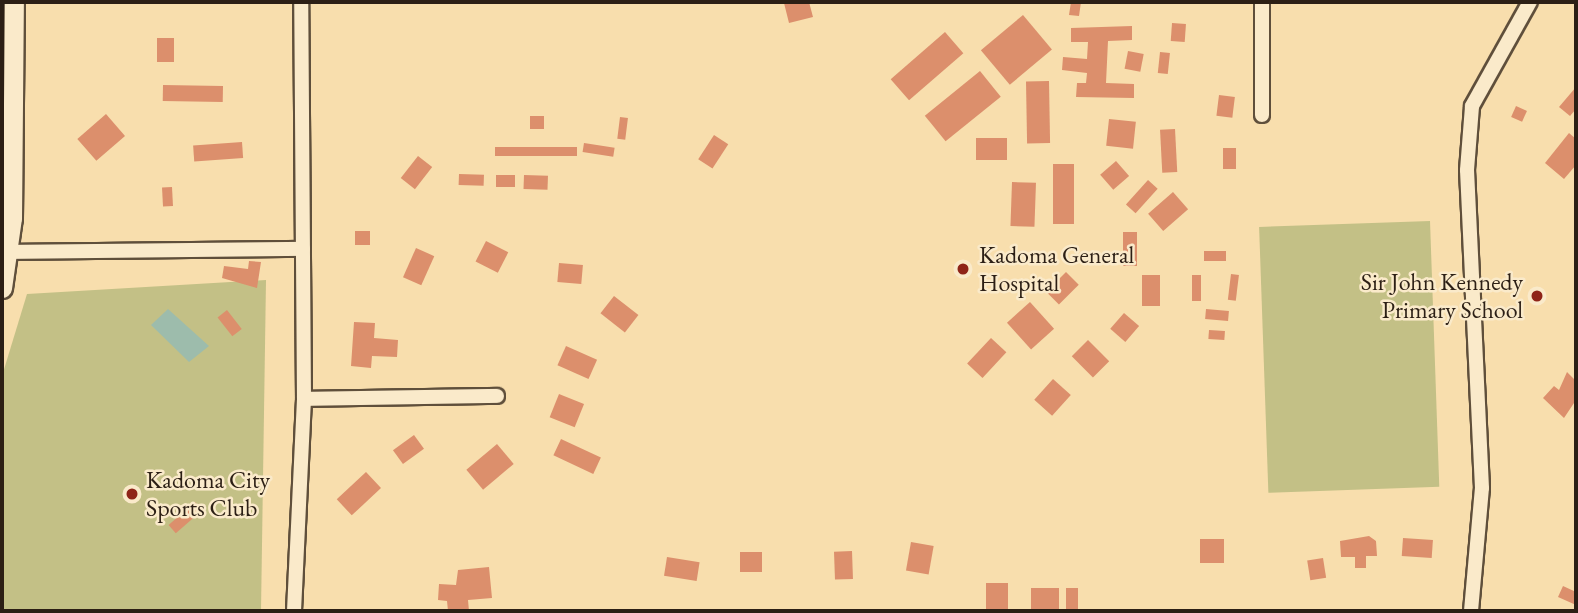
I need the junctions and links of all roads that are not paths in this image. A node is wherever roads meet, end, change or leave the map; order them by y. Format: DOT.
graph roads {
  1 [pos="13,2"];
  2 [pos="301,2"];
  3 [pos="1262,2"];
  4 [pos="1530,2"];
  5 [pos="8,38"];
  6 [pos="1262,115"];
  7 [pos="303,249"];
  8 [pos="8,252"];
  9 [pos="3,279"];
  10 [pos="497,396"];
  11 [pos="304,399"];
  12 [pos="294,611"];
  13 [pos="1471,611"];
  1 -- 5 [label="street"];
  2 -- 7 [label="street"];
  3 -- 6 [label="street"];
  4 -- 13 [label="street"];
  5 -- 8 [label="street"];
  7 -- 8 [label="street"];
  7 -- 11 [label="street"];
  8 -- 9 [label="street"];
  10 -- 11 [label="street"];
  11 -- 12 [label="street"];
}
